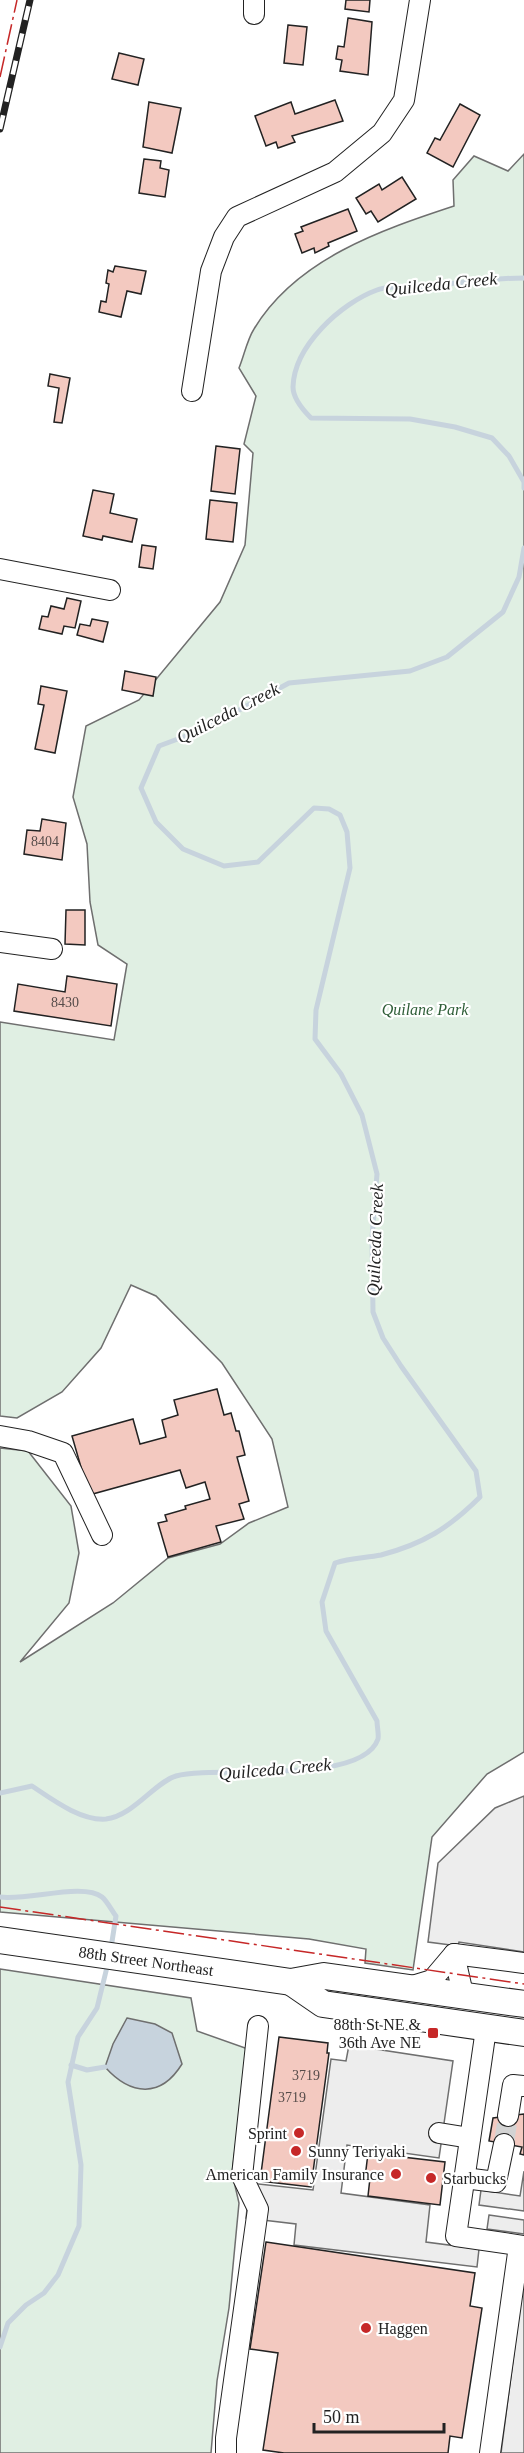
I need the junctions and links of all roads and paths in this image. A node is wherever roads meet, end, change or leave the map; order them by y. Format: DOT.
graph roads {
  1 [pos="420,0"];
  2 [pos="192,391"];
  3 [pos="0,569"];
  4 [pos="110,590"];
  5 [pos="0,942"];
  6 [pos="52,949"];
  7 [pos="0,1436"];
  8 [pos="102,1535"];
  9 [pos="0,1940"];
  10 [pos="454,1954"];
  11 [pos="524,1964"];
  12 [pos="291,1982"];
  13 [pos="408,1987"];
  14 [pos="463,1994"];
  15 [pos="524,2004"];
  16 [pos="379,2013"];
  17 [pos="524,2018"];
  18 [pos="258,2026"];
  19 [pos="486,2029"];
  20 [pos="524,2033"];
  21 [pos="524,2086"];
  22 [pos="508,2116"];
  23 [pos="439,2133"];
  24 [pos="470,2138"];
  25 [pos="504,2144"];
  26 [pos="464,2178"];
  27 [pos="521,2246"];
  28 [pos="226,2453"];
  29 [pos="490,2453"];
  1 -- 2 [label="street"];
  3 -- 4 [label="street"];
  5 -- 6 [label="street"];
  7 -- 8 [label="street"];
  9 -- 12 [label="main road, 88th Street Northeast"];
  10 -- 11 [label="street"];
  10 -- 13 [label="street"];
  10 -- 14 [label="street"];
  12 -- 13 [label="main road, 88th Street Northeast"];
  12 -- 16 [label="main road, 88th Street Northeast"];
  13 -- 14 [label="main road, 88th Street Northeast"];
  14 -- 15 [label="main road, 88th Street Northeast"];
  14 -- 16 [label="main road"];
  16 -- 19 [label="main road, 88th Street Northeast"];
  17 -- 19 [label="main road"];
  18 -- 28 [label="street"];
  19 -- 20 [label="main road, 88th Street Northeast"];
  19 -- 24 [label="street"];
  21 -- 22 [label="street"];
  23 -- 24 [label="street"];
  24 -- 26 [label="street"];
  25 -- 26 [label="street"];
  26 -- 27 [label="street"];
  27 -- 29 [label="street"];
}
